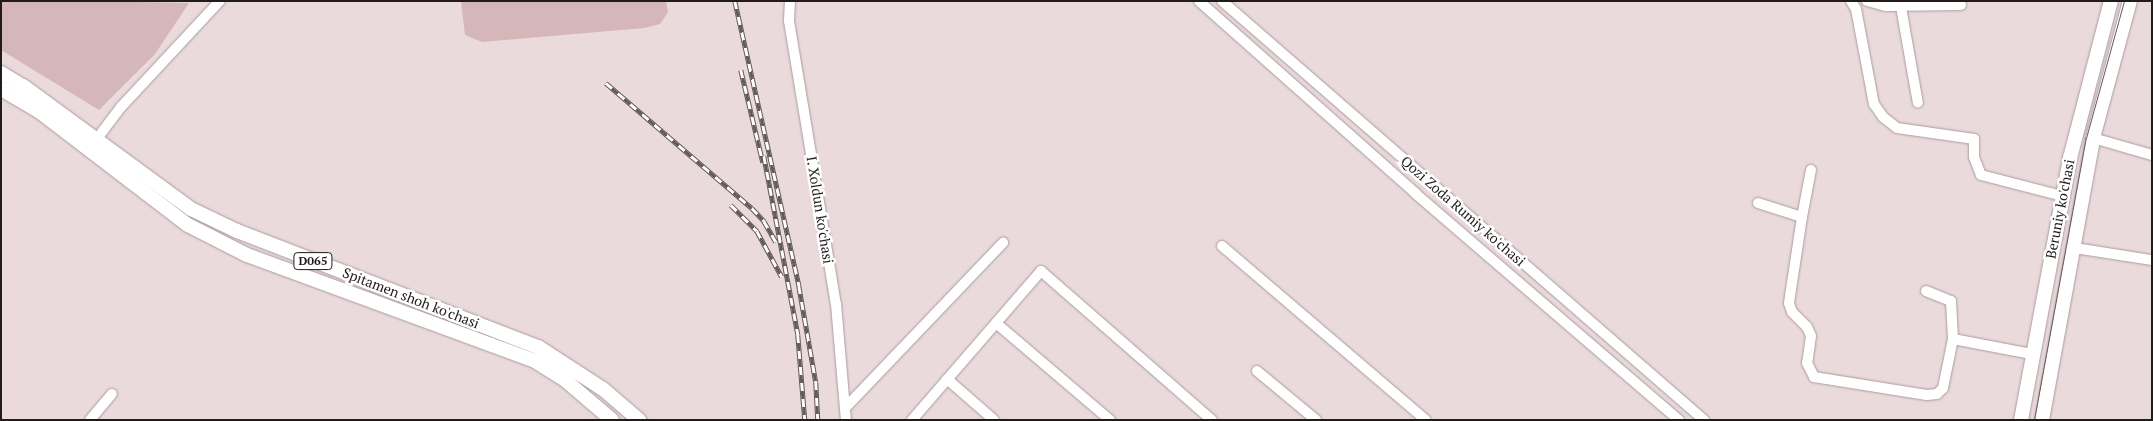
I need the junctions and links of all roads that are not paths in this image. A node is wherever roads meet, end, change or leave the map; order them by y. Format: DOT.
graph roads {
  1 [pos="220,1"];
  2 [pos="1199,1"];
  3 [pos="1222,1"];
  4 [pos="1850,1"];
  5 [pos="1867,1"];
  6 [pos="2111,1"];
  7 [pos="2130,1"];
  8 [pos="791,4"];
  9 [pos="1960,5"];
  10 [pos="1901,7"];
  11 [pos="1,73"];
  12 [pos="1,89"];
  13 [pos="1918,103"];
  14 [pos="2093,138"];
  15 [pos="96,140"];
  16 [pos="2152,154"];
  17 [pos="1811,170"];
  18 [pos="2062,196"];
  19 [pos="1758,203"];
  20 [pos="1802,217"];
  21 [pos="1003,243"];
  22 [pos="1222,246"];
  23 [pos="2074,248"];
  24 [pos="2152,260"];
  25 [pos="1926,291"];
  26 [pos="996,323"];
  27 [pos="1953,339"];
  28 [pos="2032,354"];
  29 [pos="1257,371"];
  30 [pos="947,379"];
  31 [pos="112,394"];
  32 [pos="848,406"];
  33 [pos="90,420"];
  34 [pos="612,420"];
  35 [pos="639,420"];
  36 [pos="846,420"];
  37 [pos="912,420"];
  38 [pos="994,420"];
  39 [pos="1110,420"];
  40 [pos="1212,420"];
  41 [pos="1316,420"];
  42 [pos="1426,420"];
  43 [pos="1679,420"];
  44 [pos="1704,420"];
  45 [pos="2021,420"];
  46 [pos="2042,420"];
  1 -- 15 [label="street"];
  2 -- 43 [label="street, Qozi Zoda Rumiy ko'chasi"];
  3 -- 44 [label="street, Qozi Zoda Rumiy ko'chasi"];
  4 -- 18 [label="street"];
  5 -- 10 [label="street"];
  6 -- 18 [label="main road, Beruniy ko'chasi"];
  7 -- 14 [label="main road, Beruniy ko'chasi"];
  8 -- 32 [label="street, I. Xoldun ko'chasi"];
  9 -- 10 [label="street"];
  10 -- 13 [label="street"];
  11 -- 15 [label="main road, Spitamen shoh ko'chasi / D065"];
  12 -- 34 [label="main road, Spitamen shoh ko'chasi / D065"];
  14 -- 16 [label="street"];
  14 -- 23 [label="main road, Beruniy ko'chasi"];
  15 -- 35 [label="main road, Spitamen shoh ko'chasi / D065"];
  17 -- 20 [label="street"];
  18 -- 28 [label="main road, Beruniy ko'chasi"];
  19 -- 20 [label="street"];
  20 -- 27 [label="street"];
  21 -- 32 [label="street"];
  22 -- 42 [label="street"];
  23 -- 24 [label="street"];
  23 -- 46 [label="main road, Beruniy ko'chasi"];
  25 -- 27 [label="street"];
  26 -- 30 [label="street"];
  26 -- 39 [label="street"];
  26 -- 40 [label="street"];
  27 -- 28 [label="street"];
  28 -- 45 [label="main road, Beruniy ko'chasi"];
  29 -- 41 [label="street"];
  30 -- 37 [label="street"];
  30 -- 38 [label="street"];
  31 -- 33 [label="street"];
  32 -- 36 [label="street, I. Xoldun ko'chasi"];
}
